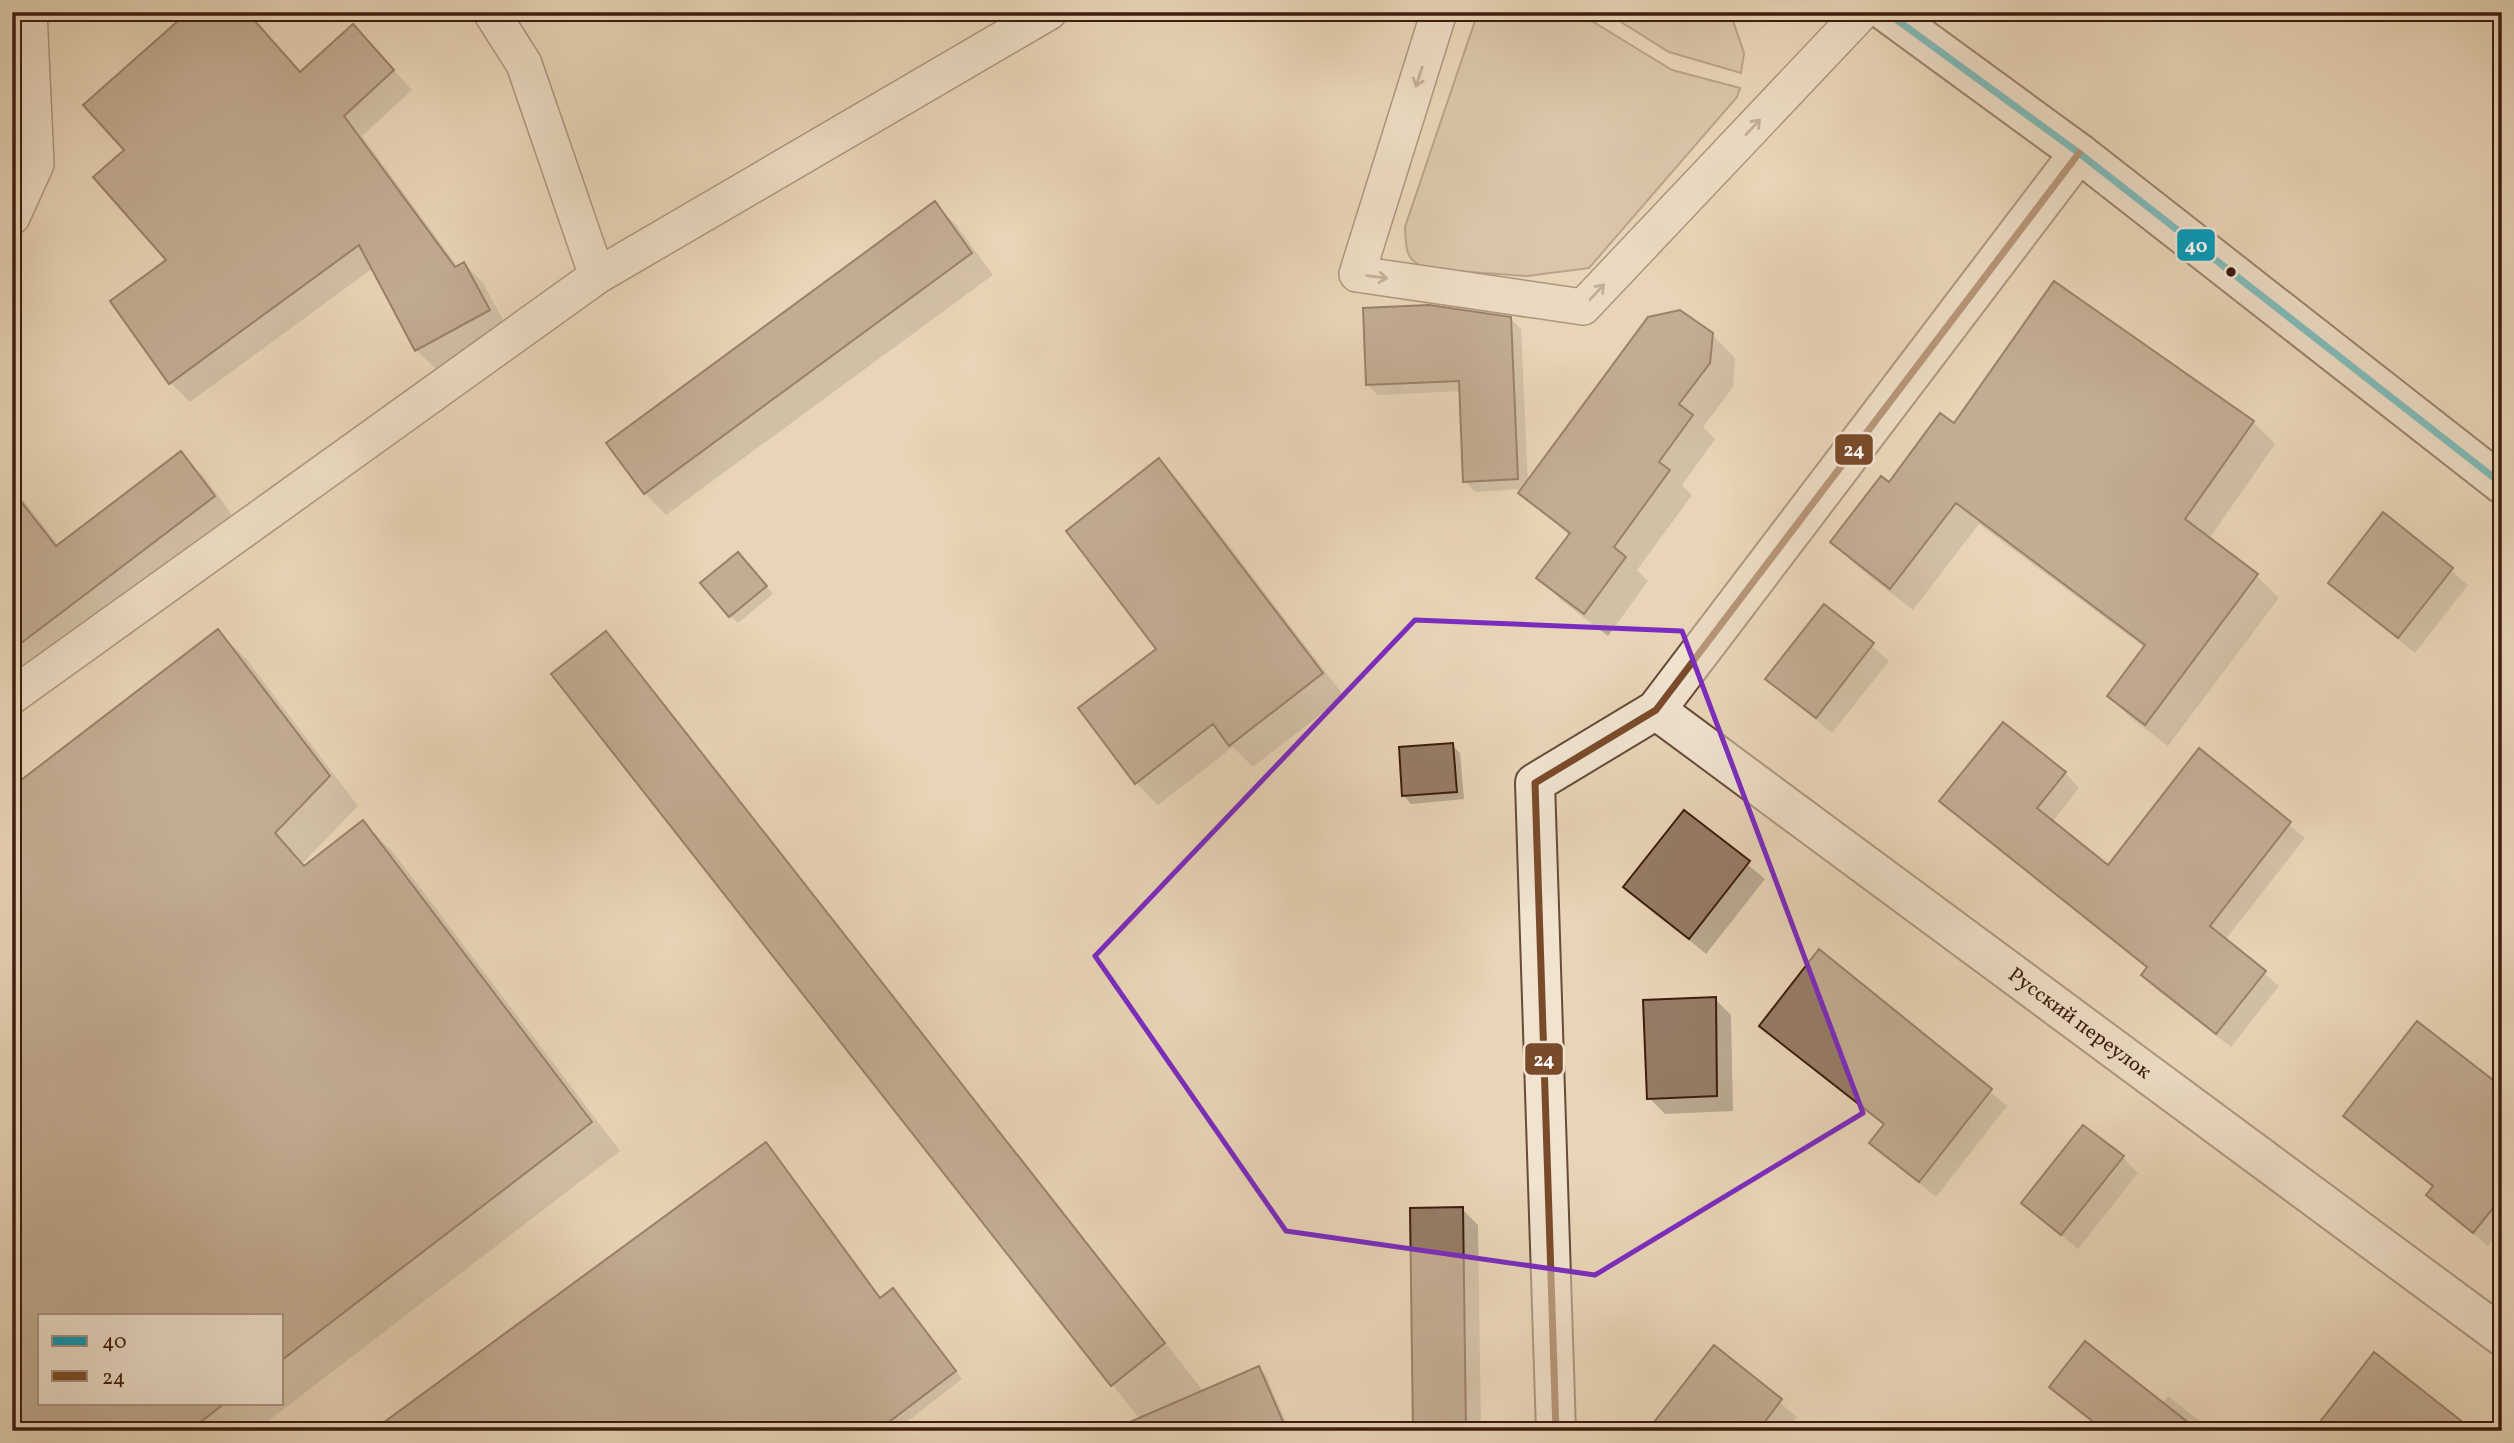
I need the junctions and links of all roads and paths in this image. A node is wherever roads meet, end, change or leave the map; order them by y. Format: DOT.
graph roads {
  1 [pos="29,12"];
  2 [pos="491,12"];
  3 [pos="1049,12"];
  4 [pos="1439,12"];
  5 [pos="1862,12"];
  6 [pos="1886,12"];
  7 [pos="2079,153"];
  8 [pos="12,217"];
  9 [pos="597,276"];
  10 [pos="2502,484"];
  11 [pos="12,696"];
  12 [pos="1656,710"];
  13 [pos="2502,1336"];
  14 [pos="1556,1431"];
  1 -- 8 [label="lane"];
  2 -- 9 [label="lane"];
  3 -- 9 [label="lane"];
  4 -- 5 [label="lane, one-way"];
  6 -- 7 [label="street"];
  7 -- 10 [label="street"];
  7 -- 12 [label="street"];
  9 -- 11 [label="lane"];
  12 -- 13 [label="street, Русский переулок"];
  12 -- 14 [label="street"];
}
